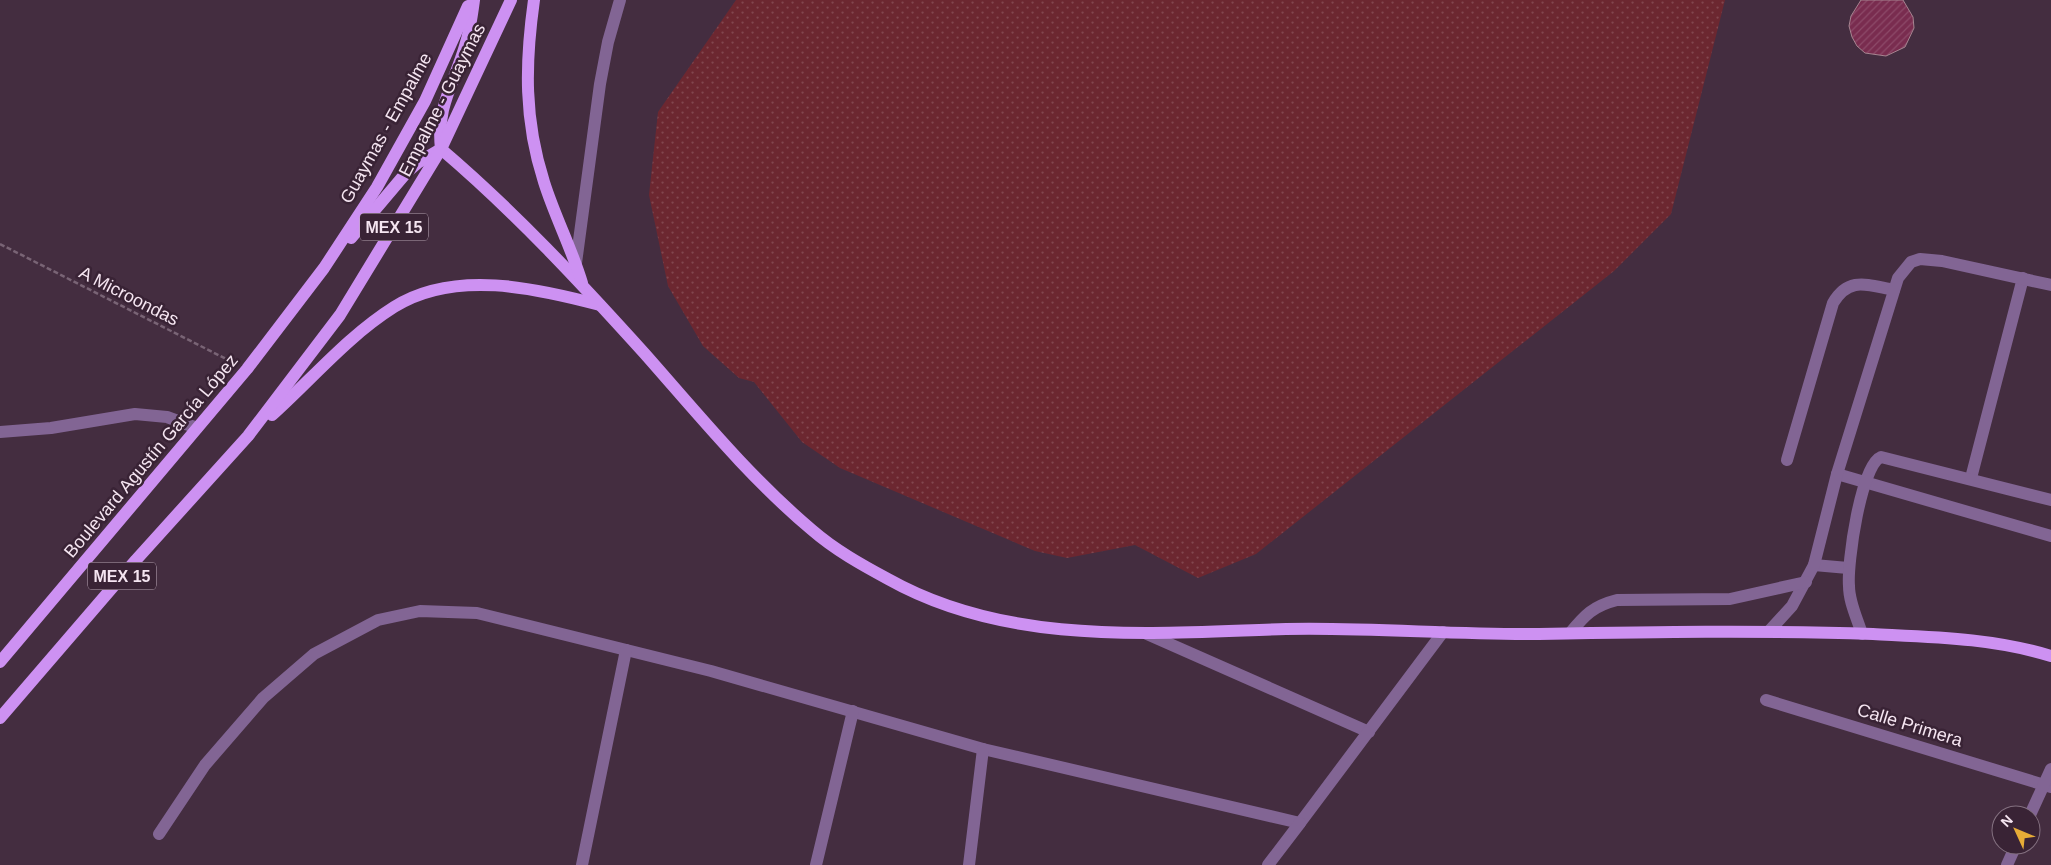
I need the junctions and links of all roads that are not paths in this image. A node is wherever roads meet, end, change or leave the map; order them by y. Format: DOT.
graph roads {
  1 [pos="472,0"];
  2 [pos="512,0"];
  3 [pos="534,0"];
  4 [pos="620,0"];
  5 [pos="441,149"];
  6 [pos="576,263"];
  7 [pos="324,268"];
  8 [pos="2023,278"];
  9 [pos="2051,285"];
  10 [pos="583,286"];
  11 [pos="1894,290"];
  12 [pos="601,305"];
  13 [pos="197,428"];
  14 [pos="0,432"];
  15 [pos="248,436"];
  16 [pos="1787,460"];
  17 [pos="1837,474"];
  18 [pos="1971,478"];
  19 [pos="1866,483"];
  20 [pos="2051,500"];
  21 [pos="2051,536"];
  22 [pos="1814,564"];
  23 [pos="1848,568"];
  24 [pos="1806,582"];
  25 [pos="1770,630"];
  26 [pos="1443,632"];
  27 [pos="1570,633"];
  28 [pos="1147,634"];
  29 [pos="1862,634"];
  30 [pos="626,650"];
  31 [pos="2051,656"];
  32 [pos="0,662"];
  33 [pos="1766,700"];
  34 [pos="853,711"];
  35 [pos="0,718"];
  36 [pos="1369,732"];
  37 [pos="983,748"];
  38 [pos="2051,769"];
  39 [pos="2048,786"];
  40 [pos="2036,805"];
  41 [pos="1300,823"];
  42 [pos="159,834"];
  43 [pos="582,865"];
  44 [pos="816,865"];
  45 [pos="969,865"];
  46 [pos="1268,865"];
  1 -- 5 [label="main road"];
  1 -- 7 [label="main road, Guaymas - Empalme / MEX 15"];
  2 -- 5 [label="main road, Empalme - Guaymas / MEX 15"];
  3 -- 6 [label="main road"];
  4 -- 6 [label="street"];
  5 -- 7 [label="main road"];
  5 -- 10 [label="main road"];
  5 -- 15 [label="main road, Empalme - Guaymas / MEX 15"];
  6 -- 10 [label="main road"];
  7 -- 13 [label="main road, Boulevard Agustín García López / MEX 15"];
  8 -- 9 [label="street"];
  8 -- 11 [label="street"];
  8 -- 18 [label="street"];
  10 -- 12 [label="main road"];
  11 -- 16 [label="street"];
  11 -- 17 [label="street"];
  12 -- 15 [label="main road"];
  12 -- 28 [label="main road"];
  13 -- 14 [label="street"];
  13 -- 32 [label="main road, Boulevard Agustín García López / MEX 15"];
  15 -- 35 [label="main road, MEX 15"];
  17 -- 19 [label="street"];
  17 -- 22 [label="street"];
  18 -- 19 [label="street"];
  18 -- 20 [label="street"];
  19 -- 21 [label="street"];
  19 -- 23 [label="street"];
  22 -- 23 [label="street"];
  22 -- 24 [label="street"];
  23 -- 29 [label="street"];
  24 -- 25 [label="street"];
  24 -- 27 [label="street"];
  25 -- 27 [label="main road"];
  25 -- 29 [label="main road"];
  26 -- 27 [label="main road"];
  26 -- 28 [label="main road"];
  26 -- 36 [label="street"];
  28 -- 36 [label="street"];
  29 -- 31 [label="main road"];
  30 -- 34 [label="street"];
  30 -- 42 [label="street"];
  30 -- 43 [label="street"];
  33 -- 39 [label="street, Calle Primera"];
  34 -- 37 [label="street"];
  34 -- 44 [label="street"];
  36 -- 41 [label="street"];
  37 -- 41 [label="street"];
  37 -- 45 [label="street"];
  38 -- 39 [label="street"];
  39 -- 40 [label="street"];
  41 -- 46 [label="street"];
}
